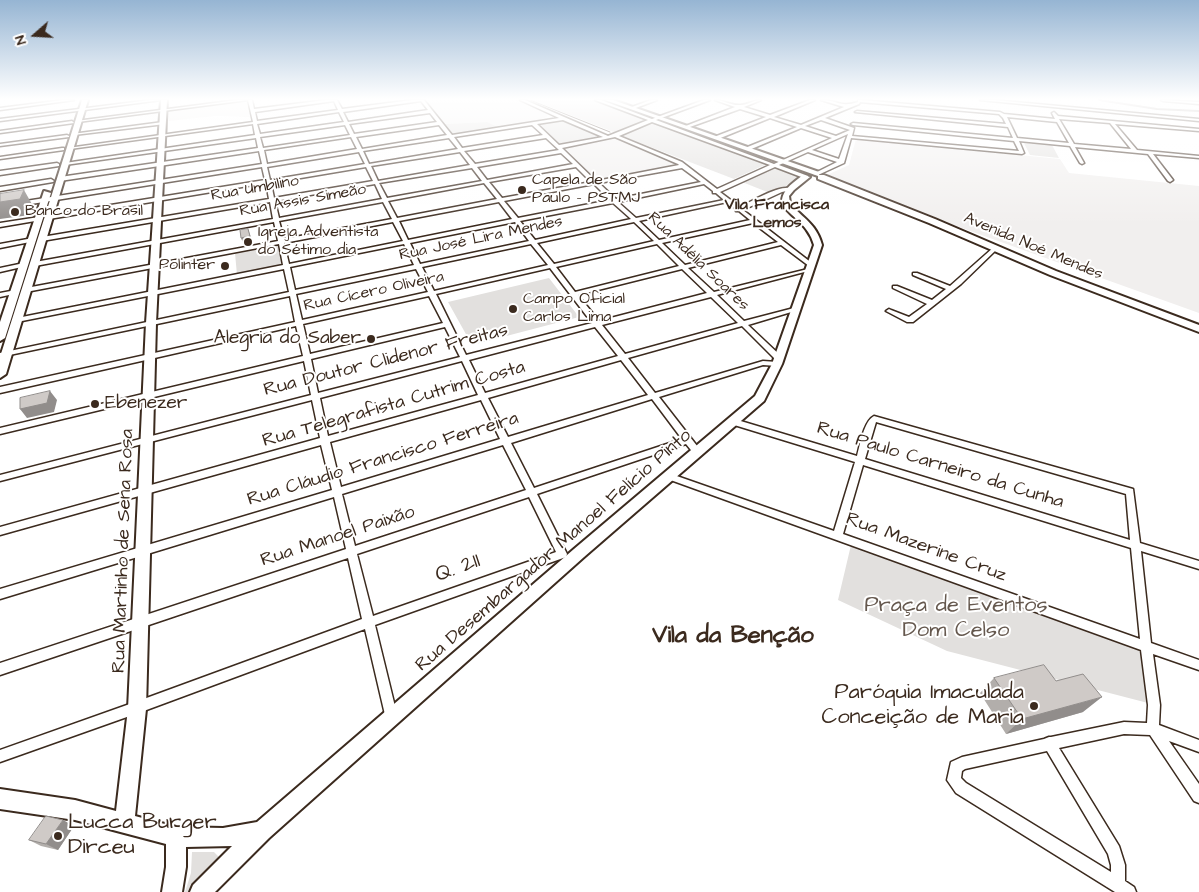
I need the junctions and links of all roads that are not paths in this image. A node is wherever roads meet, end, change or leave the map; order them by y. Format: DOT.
graph roads {
  1 [pos="24,142"];
  2 [pos="69,142"];
  3 [pos="86,142"];
  4 [pos="161,142"];
  5 [pos="219,142"];
  6 [pos="259,142"];
  7 [pos="317,142"];
  8 [pos="356,142"];
  9 [pos="414,142"];
  10 [pos="455,142"];
  11 [pos="513,142"];
  12 [pos="553,142"];
  13 [pos="592,142"];
  14 [pos="629,142"];
  15 [pos="719,142"];
  16 [pos="726,142"];
  17 [pos="764,142"];
  18 [pos="824,142"];
  19 [pos="848,142"];
  20 [pos="931,142"];
  21 [pos="1017,142"];
  22 [pos="1038,142"];
  23 [pos="1071,142"];
  24 [pos="1127,142"];
  25 [pos="0,145"];
  26 [pos="1074,146"];
  27 [pos="66,149"];
  28 [pos="560,149"];
  29 [pos="747,149"];
  30 [pos="161,150"];
  31 [pos="261,150"];
  32 [pos="360,150"];
  33 [pos="462,150"];
  34 [pos="806,150"];
  35 [pos="1136,152"];
  36 [pos="1150,153"];
  37 [pos="1199,157"];
  38 [pos="0,158"];
  39 [pos="777,162"];
  40 [pos="842,162"];
  41 [pos="1082,163"];
  42 [pos="61,164"];
  43 [pos="161,165"];
  44 [pos="264,165"];
  45 [pos="576,165"];
  46 [pos="368,166"];
  47 [pos="474,166"];
  48 [pos="682,166"];
  49 [pos="0,173"];
  50 [pos="814,177"];
  51 [pos="60,180"];
  52 [pos="1170,180"];
  53 [pos="51,181"];
  54 [pos="159,181"];
  55 [pos="268,182"];
  56 [pos="376,182"];
  57 [pos="486,182"];
  58 [pos="594,182"];
  59 [pos="703,182"];
  60 [pos="0,189"];
  61 [pos="789,189"];
  62 [pos="715,192"];
  63 [pos="50,199"];
  64 [pos="158,200"];
  65 [pos="272,200"];
  66 [pos="386,200"];
  67 [pos="500,200"];
  68 [pos="613,200"];
  69 [pos="726,201"];
  70 [pos="0,207"];
  71 [pos="738,210"];
  72 [pos="44,218"];
  73 [pos="157,219"];
  74 [pos="276,220"];
  75 [pos="395,220"];
  76 [pos="516,220"];
  77 [pos="634,220"];
  78 [pos="753,221"];
  79 [pos="0,225"];
  80 [pos="37,240"];
  81 [pos="156,241"];
  82 [pos="281,241"];
  83 [pos="406,242"];
  84 [pos="533,242"];
  85 [pos="658,243"];
  86 [pos="782,243"];
  87 [pos="0,246"];
  88 [pos="994,249"];
  89 [pos="35,264"];
  90 [pos="24,265"];
  91 [pos="155,265"];
  92 [pos="286,266"];
  93 [pos="418,266"];
  94 [pos="552,266"];
  95 [pos="683,267"];
  96 [pos="810,267"];
  97 [pos="0,270"];
  98 [pos="915,274"];
  99 [pos="895,287"];
  100 [pos="951,289"];
  101 [pos="21,291"];
  102 [pos="153,292"];
  103 [pos="292,293"];
  104 [pos="432,294"];
  105 [pos="574,294"];
  106 [pos="712,294"];
  107 [pos="0,295"];
  108 [pos="932,303"];
  109 [pos="796,309"];
  110 [pos="889,311"];
  111 [pos="16,320"];
  112 [pos="3,322"];
  113 [pos="300,322"];
  114 [pos="151,323"];
  115 [pos="447,324"];
  116 [pos="597,324"];
  117 [pos="743,324"];
  118 [pos="1199,329"];
  119 [pos="0,338"];
  120 [pos="3,354"];
  121 [pos="150,356"];
  122 [pos="307,357"];
  123 [pos="464,358"];
  124 [pos="624,358"];
  125 [pos="778,362"];
  126 [pos="0,374"];
  127 [pos="0,390"];
  128 [pos="148,396"];
  129 [pos="315,396"];
  130 [pos="654,396"];
  131 [pos="484,397"];
  132 [pos="734,422"];
  133 [pos="0,431"];
  134 [pos="146,439"];
  135 [pos="688,440"];
  136 [pos="325,441"];
  137 [pos="506,442"];
  138 [pos="698,453"];
  139 [pos="860,460"];
  140 [pos="668,476"];
  141 [pos="0,478"];
  142 [pos="143,491"];
  143 [pos="337,492"];
  144 [pos="531,493"];
  145 [pos="0,531"];
  146 [pos="838,536"];
  147 [pos="1135,544"];
  148 [pos="352,551"];
  149 [pos="141,552"];
  150 [pos="579,553"];
  151 [pos="562,554"];
  152 [pos="1199,565"];
  153 [pos="0,594"];
  154 [pos="140,622"];
  155 [pos="369,623"];
  156 [pos="1146,646"];
  157 [pos="1199,665"];
  158 [pos="0,668"];
  159 [pos="136,709"];
  160 [pos="392,719"];
  161 [pos="1153,729"];
  162 [pos="1049,743"];
  163 [pos="1199,746"];
  164 [pos="0,756"];
  165 [pos="1199,796"];
  166 [pos="5,802"];
  167 [pos="124,822"];
  168 [pos="262,831"];
  169 [pos="176,837"];
  170 [pos="1124,888"];
  171 [pos="172,892"];
  172 [pos="200,892"];
  1 -- 25 [label="street"];
  2 -- 27 [label="street"];
  3 -- 27 [label="street"];
  4 -- 30 [label="street, Rua Martinho de Sena Rosa"];
  5 -- 30 [label="street"];
  6 -- 31 [label="street"];
  7 -- 31 [label="street"];
  8 -- 32 [label="street"];
  9 -- 32 [label="street"];
  10 -- 33 [label="street"];
  11 -- 33 [label="street"];
  12 -- 28 [label="street, Rua Adélia Soares"];
  13 -- 28 [label="street, Rua Umbilino"];
  14 -- 48 [label="street"];
  15 -- 39 [label="street"];
  16 -- 29 [label="street, Avenida Noé Mendes"];
  17 -- 29 [label="street"];
  18 -- 34 [label="street"];
  19 -- 40 [label="street"];
  20 -- 21 [label="street"];
  22 -- 26 [label="street"];
  23 -- 26 [label="street"];
  24 -- 35 [label="street"];
  26 -- 35 [label="street"];
  26 -- 41 [label="street"];
  27 -- 38 [label="street"];
  27 -- 42 [label="street"];
  28 -- 45 [label="street, Rua Adélia Soares"];
  28 -- 47 [label="street, Rua Umbilino"];
  29 -- 39 [label="street, Avenida Noé Mendes"];
  30 -- 42 [label="street"];
  30 -- 43 [label="street, Rua Martinho de Sena Rosa"];
  31 -- 43 [label="street"];
  31 -- 44 [label="street"];
  32 -- 44 [label="street"];
  32 -- 46 [label="street"];
  33 -- 46 [label="street"];
  33 -- 47 [label="street"];
  34 -- 39 [label="street"];
  34 -- 40 [label="street"];
  35 -- 36 [label="street"];
  36 -- 37 [label="street"];
  36 -- 52 [label="street"];
  39 -- 50 [label="street, Avenida Noé Mendes"];
  39 -- 62 [label="street"];
  40 -- 50 [label="street"];
  42 -- 49 [label="street"];
  42 -- 51 [label="street"];
  42 -- 53 [label="street"];
  43 -- 51 [label="street"];
  43 -- 54 [label="street, Rua Martinho de Sena Rosa"];
  44 -- 54 [label="street"];
  44 -- 55 [label="street"];
  45 -- 57 [label="street, Rua Assis Simeão"];
  45 -- 58 [label="street, Rua Adélia Soares"];
  46 -- 55 [label="street"];
  46 -- 56 [label="street"];
  47 -- 56 [label="street, Rua Umbilino"];
  47 -- 57 [label="street"];
  48 -- 58 [label="street"];
  48 -- 59 [label="street"];
  50 -- 61 [label="street"];
  50 -- 88 [label="street, Avenida Noé Mendes"];
  51 -- 63 [label="street"];
  53 -- 60 [label="street"];
  53 -- 63 [label="street"];
  54 -- 63 [label="street"];
  54 -- 64 [label="street, Rua Martinho de Sena Rosa"];
  55 -- 64 [label="street"];
  55 -- 65 [label="street"];
  56 -- 65 [label="street, Rua Umbilino"];
  56 -- 66 [label="street"];
  57 -- 66 [label="street, Rua Assis Simeão"];
  57 -- 67 [label="street"];
  58 -- 67 [label="street"];
  58 -- 68 [label="street, Rua Adélia Soares"];
  59 -- 62 [label="street"];
  59 -- 68 [label="street"];
  61 -- 71 [label="street"];
  61 -- 96 [label="street, Rua Desembargador Manoel Felício Pinto"];
  62 -- 69 [label="street"];
  63 -- 70 [label="street"];
  63 -- 72 [label="street"];
  64 -- 72 [label="street"];
  64 -- 73 [label="street, Rua Martinho de Sena Rosa"];
  65 -- 73 [label="street, Rua Umbilino"];
  65 -- 74 [label="street"];
  66 -- 74 [label="street, Rua Assis Simeão"];
  66 -- 75 [label="street"];
  67 -- 75 [label="street"];
  67 -- 76 [label="street"];
  68 -- 76 [label="street"];
  68 -- 77 [label="street, Rua Adélia Soares"];
  69 -- 71 [label="street"];
  69 -- 77 [label="street, Rua José Lira Mendes"];
  71 -- 78 [label="street"];
  72 -- 79 [label="street"];
  72 -- 80 [label="street"];
  73 -- 80 [label="street, Rua Umbilino"];
  73 -- 81 [label="street, Rua Martinho de Sena Rosa"];
  74 -- 81 [label="street, Rua Assis Simeão"];
  74 -- 82 [label="street"];
  75 -- 82 [label="street"];
  75 -- 83 [label="street"];
  76 -- 83 [label="street"];
  76 -- 84 [label="street"];
  77 -- 84 [label="street, Rua José Lira Mendes"];
  77 -- 85 [label="street, Rua Adélia Soares"];
  78 -- 85 [label="street, Rua Cícero Oliveira"];
  78 -- 86 [label="street"];
  80 -- 87 [label="street, Rua Umbilino"];
  80 -- 89 [label="street"];
  80 -- 90 [label="street"];
  81 -- 89 [label="street, Rua Assis Simeão"];
  81 -- 91 [label="street, Rua Martinho de Sena Rosa"];
  82 -- 91 [label="street"];
  82 -- 92 [label="street"];
  83 -- 92 [label="street"];
  83 -- 93 [label="street"];
  84 -- 93 [label="street, Rua José Lira Mendes"];
  84 -- 94 [label="street"];
  85 -- 94 [label="street, Rua Cícero Oliveira"];
  85 -- 95 [label="street, Rua Adélia Soares"];
  86 -- 95 [label="street"];
  86 -- 96 [label="street"];
  88 -- 100 [label="street"];
  88 -- 118 [label="street, Avenida Noé Mendes"];
  89 -- 101 [label="street"];
  90 -- 97 [label="street"];
  90 -- 101 [label="street"];
  91 -- 101 [label="street"];
  91 -- 102 [label="street, Rua Martinho de Sena Rosa"];
  92 -- 102 [label="street"];
  92 -- 103 [label="street"];
  93 -- 103 [label="street, Rua José Lira Mendes"];
  93 -- 104 [label="street"];
  94 -- 104 [label="street, Rua Cícero Oliveira"];
  94 -- 105 [label="street"];
  95 -- 105 [label="street"];
  95 -- 106 [label="street, Rua Adélia Soares"];
  96 -- 106 [label="street, Rua Doutor Clidenor Freitas"];
  96 -- 109 [label="street, Rua Desembargador Manoel Felício Pinto"];
  98 -- 100 [label="street"];
  99 -- 108 [label="street"];
  100 -- 108 [label="street"];
  101 -- 107 [label="street"];
  101 -- 111 [label="street"];
  101 -- 112 [label="street"];
  102 -- 111 [label="street"];
  102 -- 114 [label="street, Rua Martinho de Sena Rosa"];
  103 -- 113 [label="street"];
  103 -- 114 [label="street, Rua José Lira Mendes"];
  104 -- 113 [label="street, Rua Cícero Oliveira"];
  104 -- 115 [label="street"];
  105 -- 116 [label="street"];
  106 -- 116 [label="street, Rua Doutor Clidenor Freitas"];
  106 -- 117 [label="street, Rua Adélia Soares"];
  108 -- 110 [label="street"];
  109 -- 117 [label="street, Rua Telegrafista Cutrim Costa"];
  109 -- 125 [label="street, Rua Desembargador Manoel Felício Pinto"];
  111 -- 120 [label="street"];
  112 -- 119 [label="street"];
  113 -- 121 [label="street, Rua Cícero Oliveira"];
  113 -- 122 [label="street"];
  114 -- 120 [label="street, Rua José Lira Mendes"];
  114 -- 121 [label="street, Rua Martinho de Sena Rosa"];
  115 -- 122 [label="street"];
  115 -- 123 [label="street"];
  116 -- 123 [label="street, Rua Doutor Clidenor Freitas"];
  116 -- 124 [label="street"];
  117 -- 124 [label="street, Rua Telegrafista Cutrim Costa"];
  117 -- 125 [label="street, Rua Adélia Soares"];
  120 -- 126 [label="street"];
  121 -- 127 [label="street, Rua Cícero Oliveira"];
  121 -- 128 [label="street, Rua Martinho de Sena Rosa"];
  122 -- 128 [label="street"];
  122 -- 129 [label="street"];
  123 -- 129 [label="street, Rua Doutor Clidenor Freitas"];
  123 -- 131 [label="street"];
  124 -- 130 [label="street"];
  124 -- 131 [label="street, Rua Telegrafista Cutrim Costa"];
  125 -- 130 [label="street, Rua Cláudio Francisco Ferreira"];
  125 -- 132 [label="street, Rua Desembargador Manoel Felício Pinto"];
  128 -- 133 [label="street"];
  128 -- 134 [label="street, Rua Martinho de Sena Rosa"];
  129 -- 134 [label="street, Rua Doutor Clidenor Freitas"];
  129 -- 136 [label="street"];
  130 -- 135 [label="street"];
  130 -- 137 [label="street, Rua Cláudio Francisco Ferreira"];
  131 -- 136 [label="street, Rua Telegrafista Cutrim Costa"];
  131 -- 137 [label="street"];
  132 -- 138 [label="street, Rua Desembargador Manoel Felício Pinto"];
  132 -- 139 [label="street, Rua Paulo Carneiro da Cunha"];
  134 -- 141 [label="street, Rua Doutor Clidenor Freitas"];
  134 -- 142 [label="street, Rua Martinho de Sena Rosa"];
  135 -- 138 [label="street"];
  135 -- 144 [label="street, Rua Manoel Paixão"];
  136 -- 142 [label="street, Rua Telegrafista Cutrim Costa"];
  136 -- 143 [label="street"];
  137 -- 143 [label="street, Rua Cláudio Francisco Ferreira"];
  137 -- 144 [label="street"];
  138 -- 140 [label="street, Rua Desembargador Manoel Felício Pinto"];
  139 -- 146 [label="street"];
  139 -- 147 [label="street, Rua Paulo Carneiro da Cunha"];
  139 -- 147 [label="street"];
  140 -- 146 [label="street, Rua Mazerine Cruz"];
  140 -- 150 [label="street, Rua Desembargador Manoel Felício Pinto"];
  142 -- 145 [label="street, Rua Telegrafista Cutrim Costa"];
  142 -- 149 [label="street, Rua Martinho de Sena Rosa"];
  143 -- 148 [label="street"];
  143 -- 149 [label="street, Rua Cláudio Francisco Ferreira"];
  144 -- 148 [label="street, Rua Manoel Paixão"];
  144 -- 151 [label="street"];
  146 -- 156 [label="street, Rua Mazerine Cruz"];
  147 -- 152 [label="street, Rua Paulo Carneiro da Cunha"];
  147 -- 156 [label="street"];
  148 -- 154 [label="street, Rua Manoel Paixão"];
  148 -- 155 [label="street"];
  149 -- 153 [label="street, Rua Cláudio Francisco Ferreira"];
  149 -- 154 [label="street, Rua Martinho de Sena Rosa"];
  150 -- 151 [label="street"];
  150 -- 160 [label="street, Rua Desembargador Manoel Felício Pinto"];
  151 -- 155 [label="street, Q. 211"];
  154 -- 158 [label="street, Rua Manoel Paixão"];
  154 -- 159 [label="street, Rua Martinho de Sena Rosa"];
  155 -- 159 [label="street, Q. 211"];
  155 -- 160 [label="street"];
  156 -- 157 [label="street, Rua Mazerine Cruz"];
  156 -- 161 [label="street"];
  159 -- 164 [label="street, Q. 211"];
  159 -- 167 [label="street, Rua Martinho de Sena Rosa"];
  160 -- 168 [label="street, Rua Desembargador Manoel Felício Pinto"];
  161 -- 162 [label="street"];
  161 -- 163 [label="street"];
  161 -- 165 [label="street"];
  162 -- 170 [label="street"];
  162 -- 170 [label="street"];
  166 -- 167 [label="street"];
  167 -- 169 [label="street"];
  168 -- 169 [label="street"];
  168 -- 172 [label="street, Rua Desembargador Manoel Felício Pinto"];
  169 -- 171 [label="street"];
}
